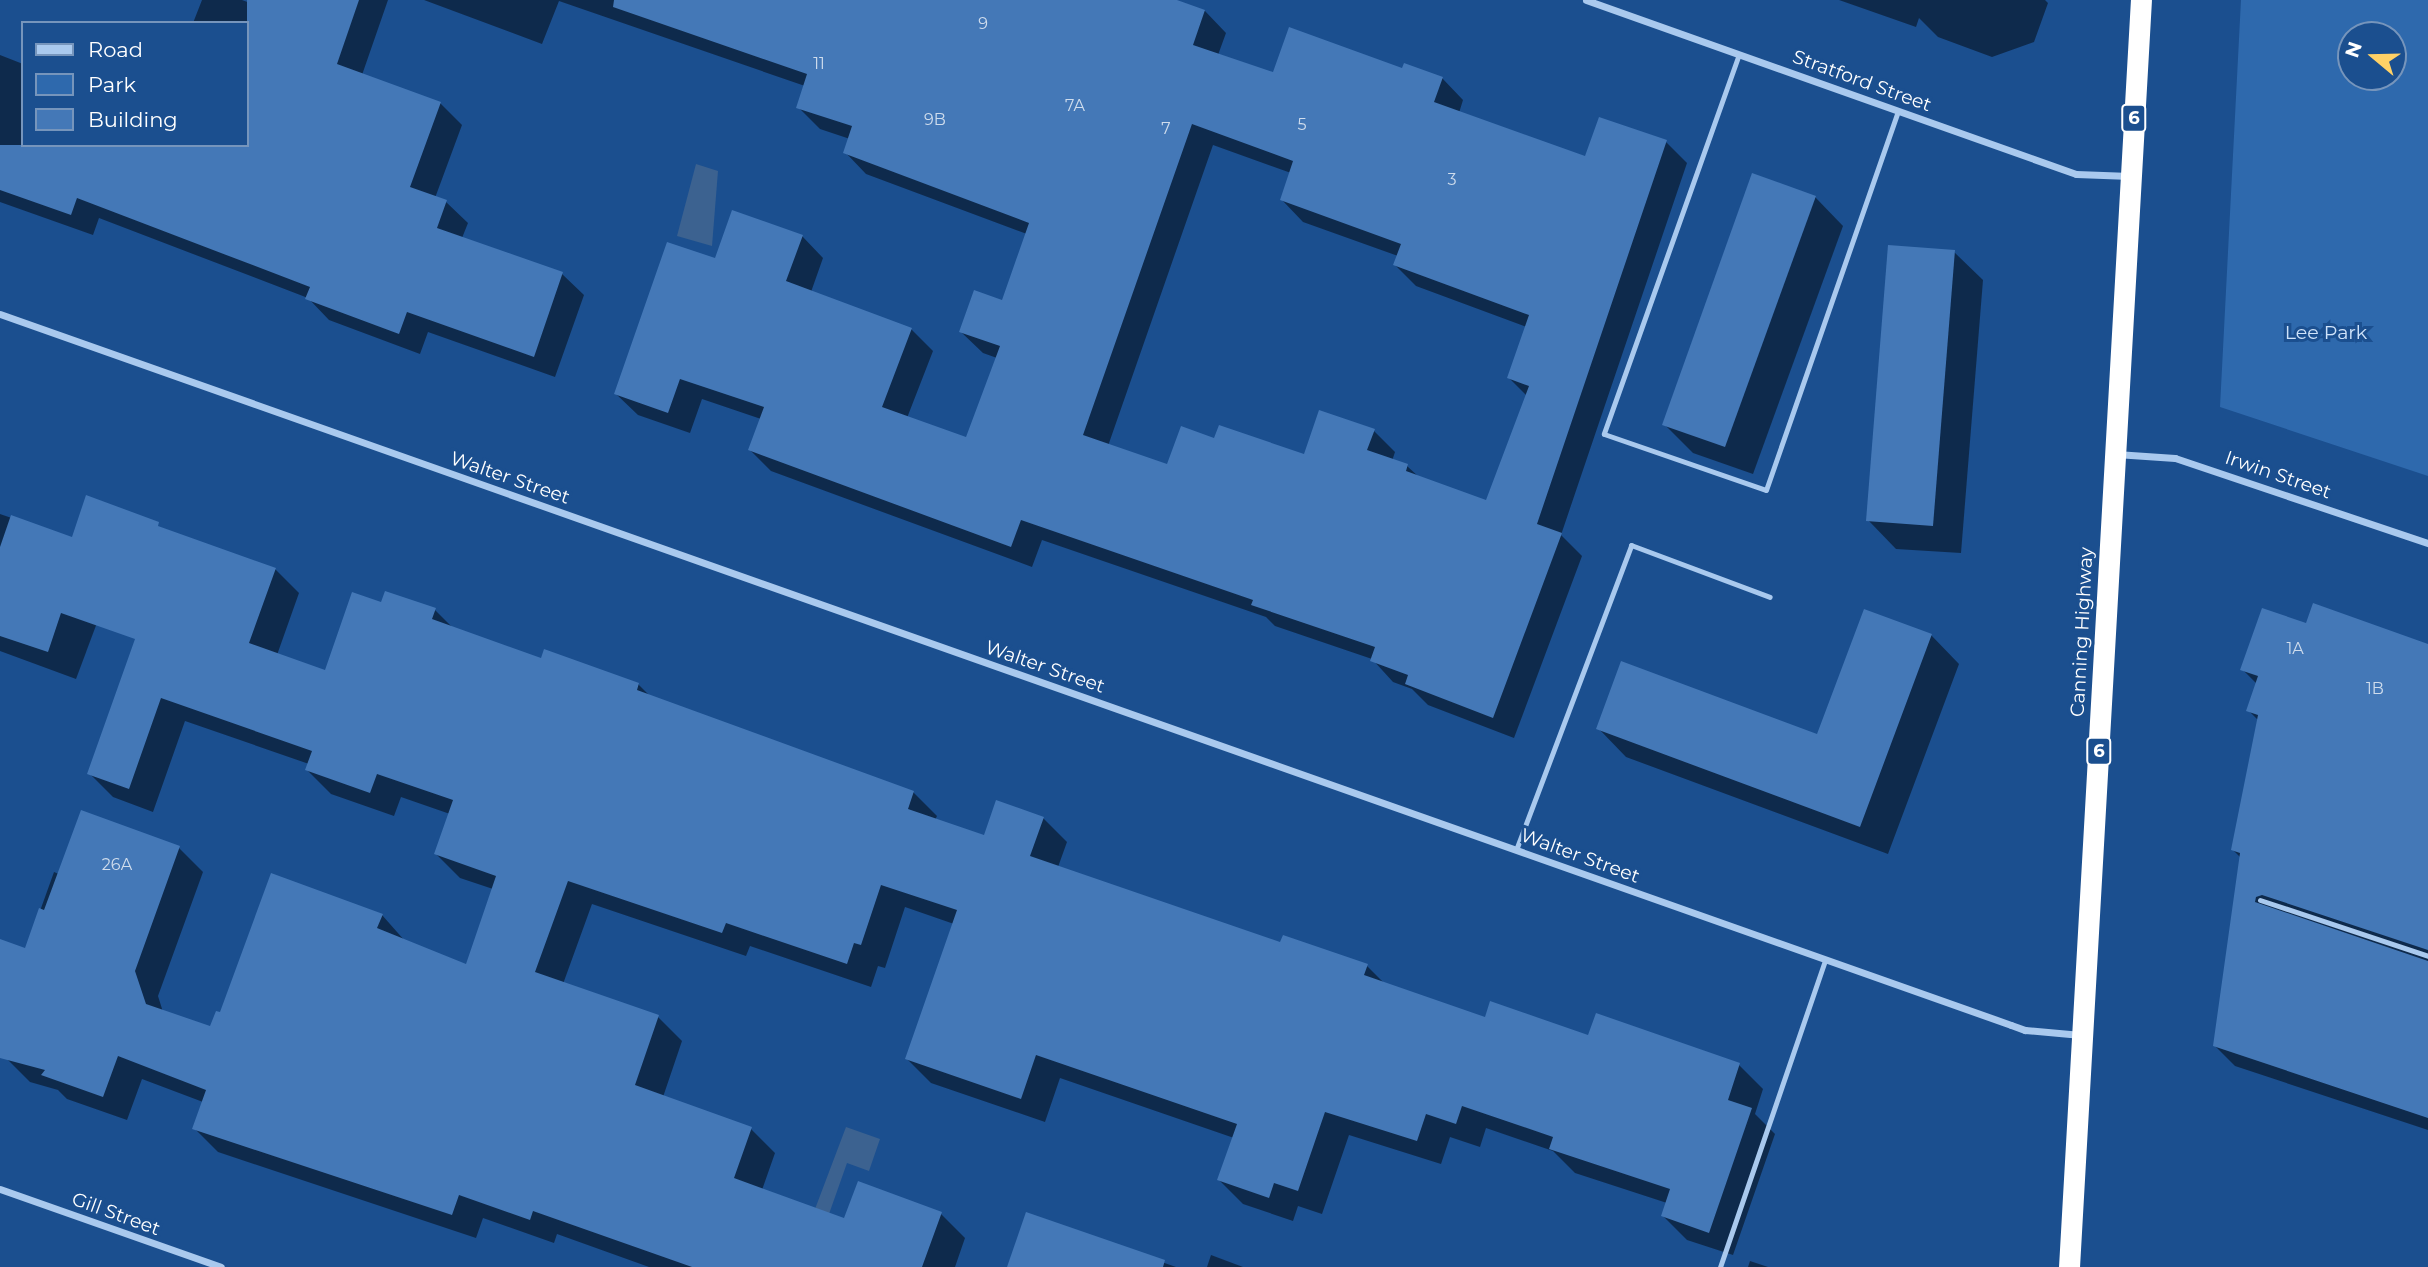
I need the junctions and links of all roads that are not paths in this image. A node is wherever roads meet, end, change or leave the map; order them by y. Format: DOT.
graph roads {
  1 [pos="1586,0"];
  2 [pos="2141,0"];
  3 [pos="1739,54"];
  4 [pos="1898,111"];
  5 [pos="2131,176"];
  6 [pos="0,314"];
  7 [pos="2115,454"];
  8 [pos="2428,543"];
  9 [pos="1770,597"];
  10 [pos="1517,850"];
  11 [pos="2260,900"];
  12 [pos="2428,956"];
  13 [pos="1825,960"];
  14 [pos="2082,1035"];
  15 [pos="0,1189"];
  16 [pos="221,1267"];
  17 [pos="1720,1267"];
  18 [pos="2068,1267"];
  1 -- 3 [label="street, Stratford Street"];
  2 -- 5 [label="highway, Canning Highway / 6"];
  3 -- 4 [label="street, Stratford Street"];
  3 -- 4 [label="lane"];
  4 -- 5 [label="street, Stratford Street"];
  5 -- 7 [label="highway, Canning Highway / 6"];
  6 -- 10 [label="street, Walter Street"];
  7 -- 8 [label="street, Irwin Street"];
  7 -- 14 [label="highway, Canning Highway / 6"];
  9 -- 10 [label="lane"];
  10 -- 13 [label="street, Walter Street"];
  11 -- 12 [label="lane"];
  13 -- 14 [label="street, Walter Street"];
  13 -- 17 [label="lane"];
  14 -- 18 [label="highway, Canning Highway / 6"];
  15 -- 16 [label="street, Gill Street"];
}
